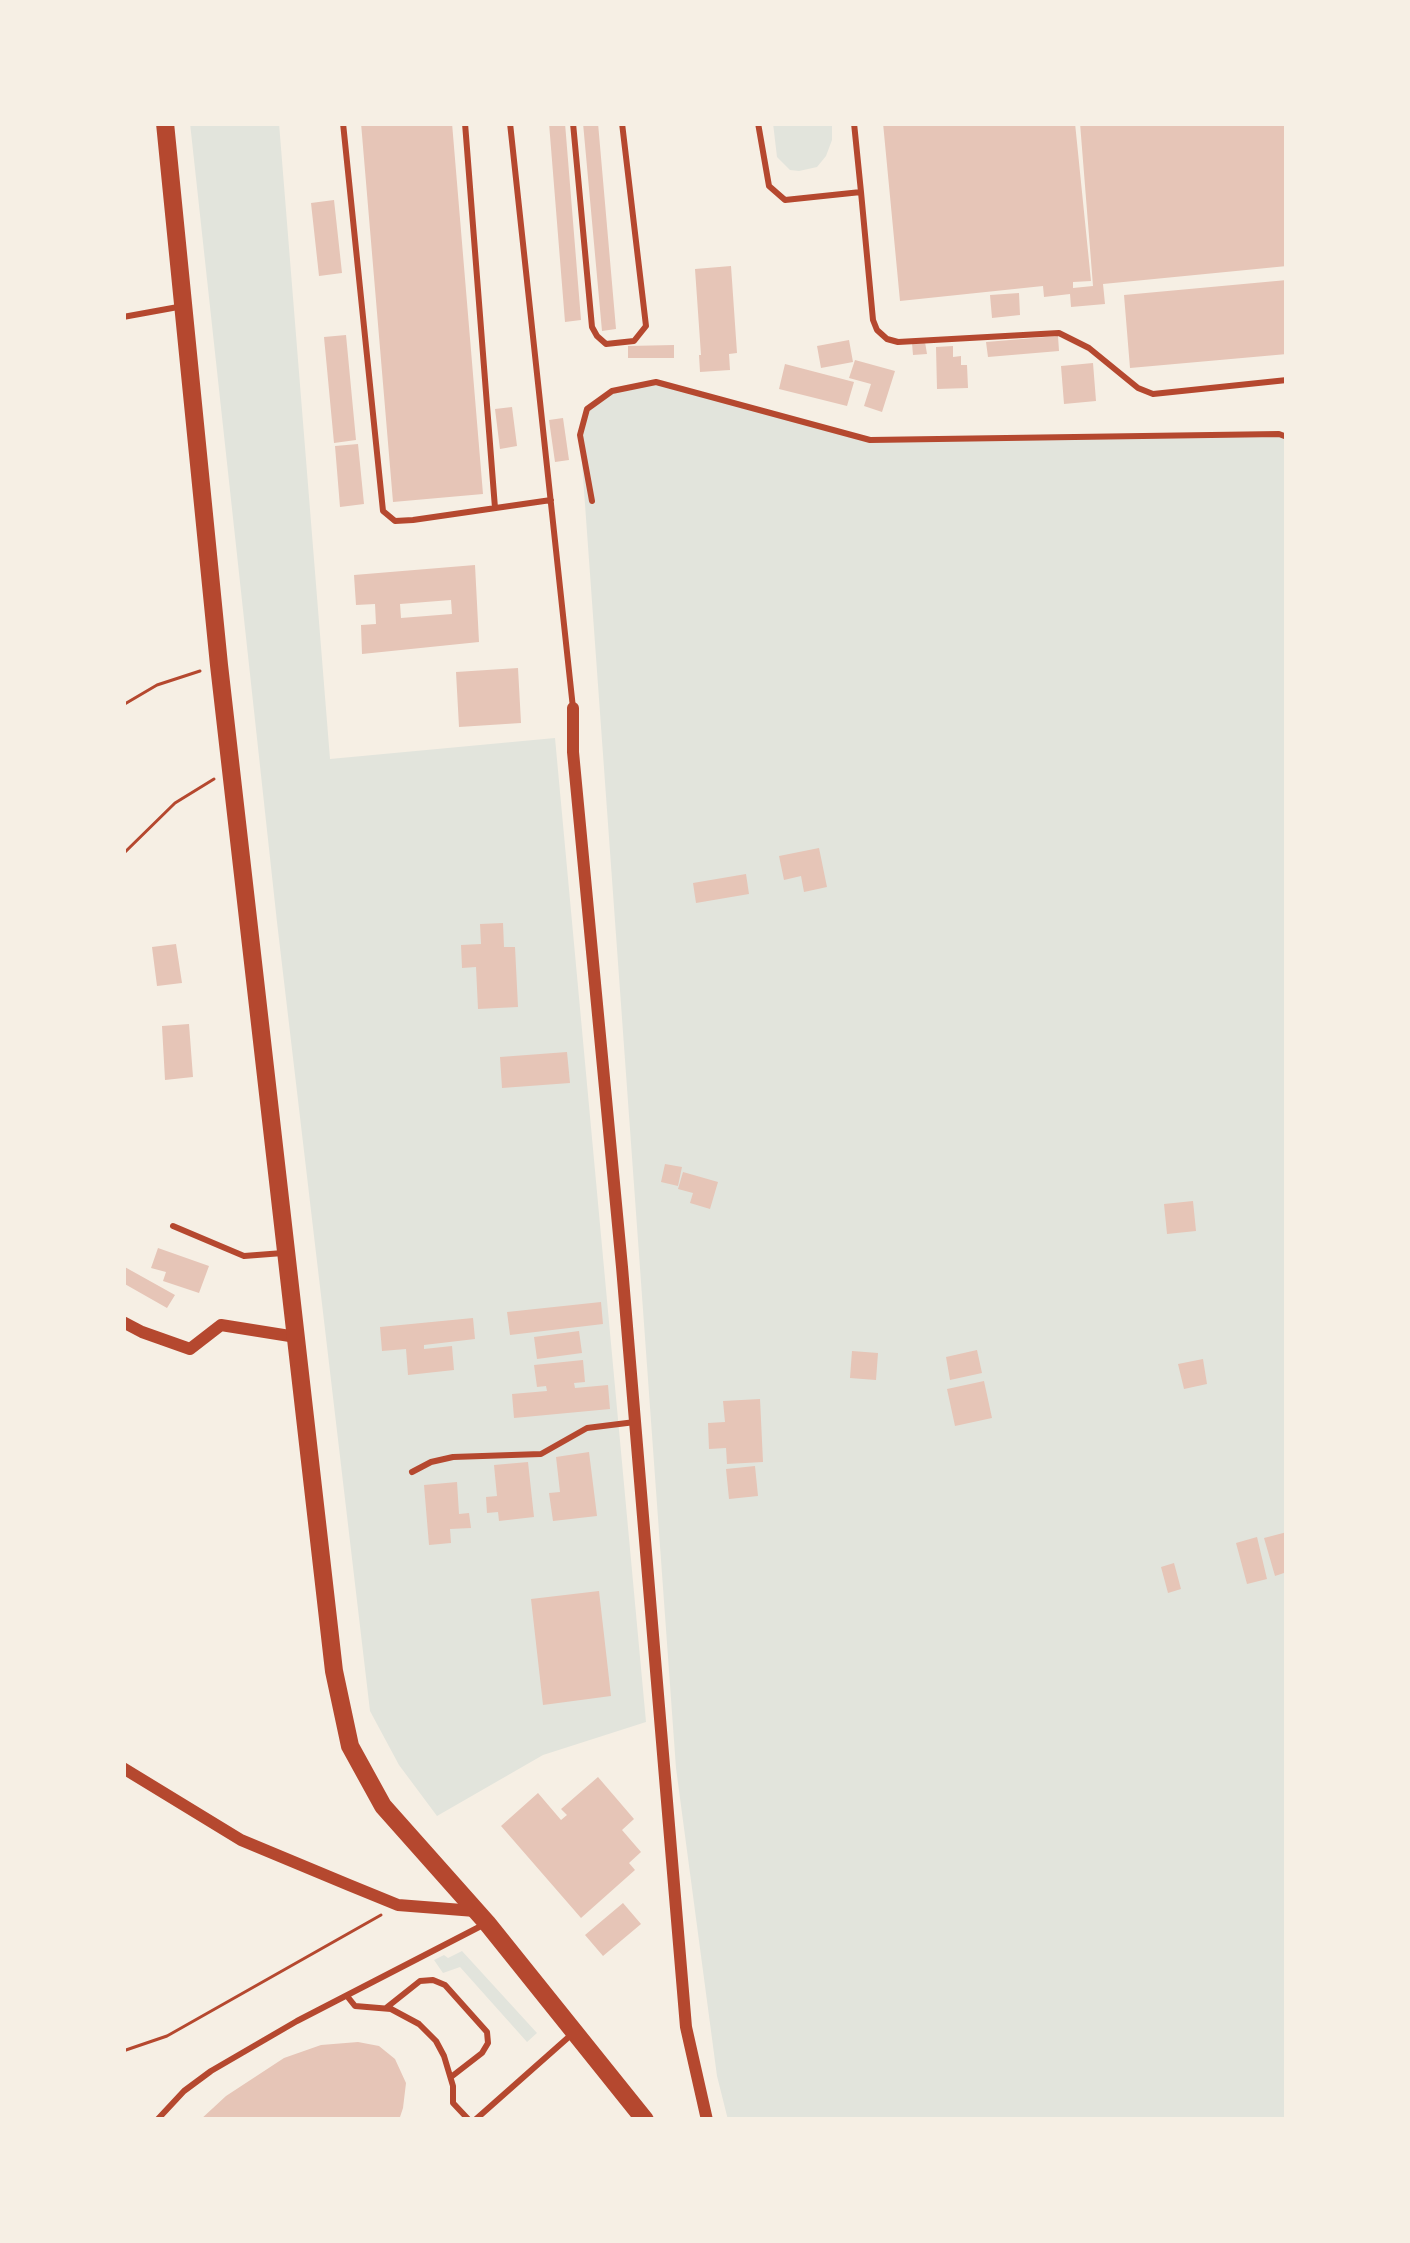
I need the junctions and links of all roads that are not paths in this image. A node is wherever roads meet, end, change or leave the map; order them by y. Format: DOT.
graph roads {
  1 [pos="165,123"];
  2 [pos="344,123"];
  3 [pos="465,123"];
  4 [pos="510,123"];
  5 [pos="573,123"];
  6 [pos="622,123"];
  7 [pos="758,123"];
  8 [pos="854,123"];
  9 [pos="861,192"];
  10 [pos="182,306"];
  11 [pos="123,317"];
  12 [pos="1287,380"];
  13 [pos="1287,436"];
  14 [pos="550,500"];
  15 [pos="592,501"];
  16 [pos="495,509"];
  17 [pos="573,708"];
  18 [pos="173,1226"];
  19 [pos="287,1252"];
  20 [pos="123,1322"];
  21 [pos="296,1337"];
  22 [pos="635,1422"];
  23 [pos="412,1472"];
  24 [pos="123,1768"];
  25 [pos="481,1917"];
  26 [pos="347,1996"];
  27 [pos="386,2008"];
  28 [pos="574,2032"];
  29 [pos="451,2078"];
  30 [pos="157,2120"];
  31 [pos="472,2120"];
  32 [pos="645,2120"];
  33 [pos="707,2120"];
  1 -- 10 [label="main road"];
  2 -- 16 [label="lane"];
  3 -- 16 [label="lane"];
  4 -- 14 [label="lane"];
  5 -- 6 [label="lane"];
  7 -- 9 [label="lane"];
  8 -- 9 [label="lane"];
  9 -- 12 [label="lane"];
  10 -- 11 [label="lane"];
  10 -- 19 [label="main road"];
  13 -- 15 [label="lane"];
  14 -- 16 [label="lane"];
  14 -- 17 [label="lane"];
  17 -- 22 [label="street"];
  18 -- 19 [label="lane"];
  19 -- 21 [label="main road"];
  20 -- 21 [label="street"];
  21 -- 25 [label="main road"];
  22 -- 23 [label="lane"];
  22 -- 33 [label="street"];
  24 -- 25 [label="street"];
  25 -- 26 [label="lane"];
  25 -- 28 [label="main road"];
  26 -- 27 [label="lane"];
  26 -- 30 [label="lane"];
  27 -- 29 [label="lane"];
  27 -- 29 [label="lane"];
  28 -- 31 [label="lane"];
  28 -- 32 [label="main road"];
  29 -- 31 [label="lane"];
}
